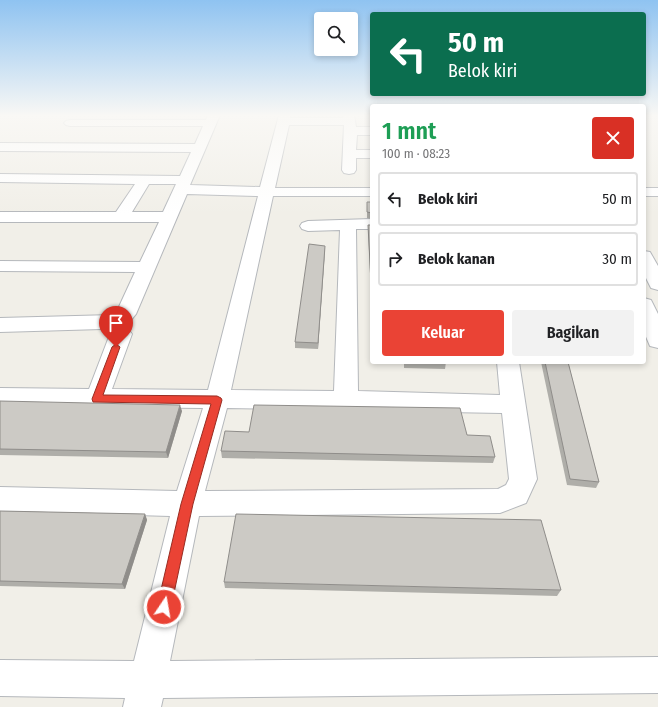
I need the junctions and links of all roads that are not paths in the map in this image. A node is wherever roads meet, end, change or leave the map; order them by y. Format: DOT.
graph roads {
  1 [pos="199,148"];
  2 [pos="278,148"];
  3 [pos="349,148"];
  4 [pos="2,151"];
  5 [pos="349,154"];
  6 [pos="370,154"];
  7 [pos="349,170"];
  8 [pos="0,178"];
  9 [pos="146,179"];
  10 [pos="183,184"];
  11 [pos="268,192"];
  12 [pos="370,192"];
  13 [pos="646,192"];
  14 [pos="658,192"];
  15 [pos="0,217"];
  16 [pos="121,217"];
  17 [pos="169,217"];
  18 [pos="370,224"];
  19 [pos="348,225"];
  20 [pos="308,226"];
  21 [pos="646,260"];
  22 [pos="0,266"];
  23 [pos="146,266"];
  24 [pos="658,284"];
  25 [pos="648,307"];
  26 [pos="0,325"];
  27 [pos="121,334"];
  28 [pos="658,341"];
  29 [pos="508,364"];
  30 [pos="0,397"];
  31 [pos="97,399"];
  32 [pos="217,400"];
  33 [pos="346,400"];
  34 [pos="512,404"];
  35 [pos="0,499"];
  36 [pos="187,504"];
  37 [pos="658,675"];
  38 [pos="0,678"];
  39 [pos="145,694"];
  1 -- 4 [label="street"];
  1 -- 10 [label="street"];
  2 -- 11 [label="street"];
  3 -- 5 [label="street"];
  5 -- 6 [label="street"];
  5 -- 7 [label="street"];
  8 -- 9 [label="street"];
  9 -- 10 [label="street"];
  9 -- 16 [label="street"];
  10 -- 11 [label="street"];
  10 -- 17 [label="street"];
  11 -- 12 [label="street"];
  11 -- 32 [label="street"];
  13 -- 14 [label="street"];
  15 -- 16 [label="street"];
  16 -- 17 [label="street"];
  17 -- 23 [label="street"];
  18 -- 19 [label="street"];
  19 -- 20 [label="street"];
  19 -- 33 [label="street"];
  21 -- 24 [label="street"];
  22 -- 23 [label="street"];
  23 -- 26 [label="street"];
  25 -- 28 [label="street"];
  27 -- 31 [label="street"];
  29 -- 34 [label="street"];
  30 -- 31 [label="street"];
  31 -- 32 [label="street"];
  32 -- 33 [label="street"];
  32 -- 36 [label="street"];
  33 -- 34 [label="street"];
  34 -- 36 [label="street"];
  35 -- 36 [label="street"];
  36 -- 39 [label="street"];
  37 -- 39 [label="street"];
  38 -- 39 [label="street"];
}
